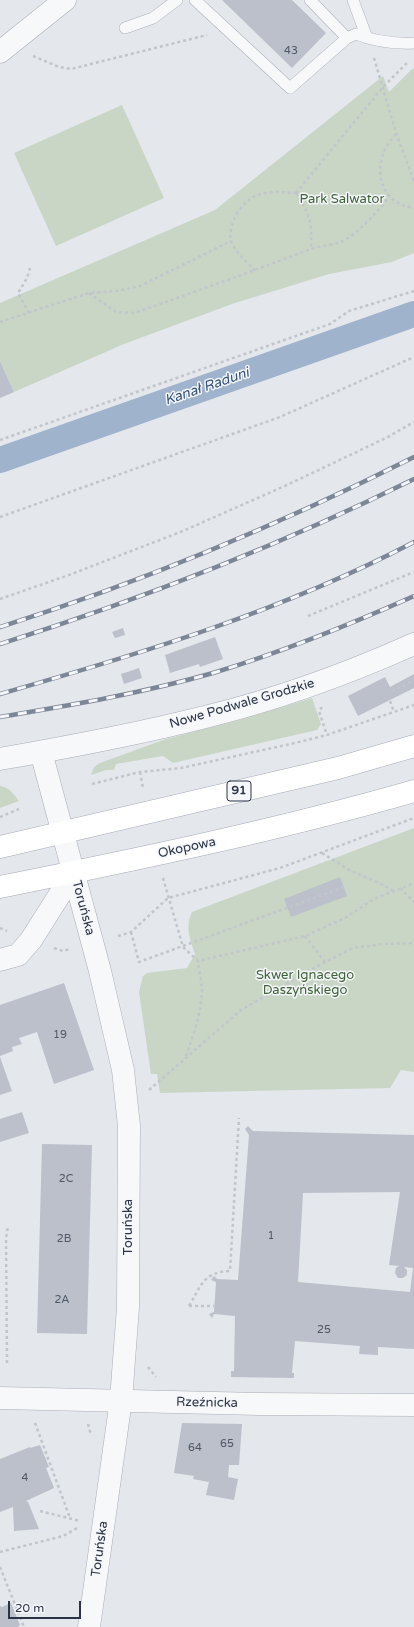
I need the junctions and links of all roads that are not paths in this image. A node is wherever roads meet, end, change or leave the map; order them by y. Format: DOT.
graph roads {
  1 [pos="65,0"];
  2 [pos="177,0"];
  3 [pos="195,0"];
  4 [pos="310,0"];
  5 [pos="353,0"];
  6 [pos="125,28"];
  7 [pos="352,36"];
  8 [pos="367,38"];
  9 [pos="414,43"];
  10 [pos="0,52"];
  11 [pos="414,644"];
  12 [pos="414,746"];
  13 [pos="41,752"];
  14 [pos="0,759"];
  15 [pos="414,791"];
  16 [pos="63,831"];
  17 [pos="0,847"];
  18 [pos="74,872"];
  19 [pos="0,887"];
  20 [pos="0,960"];
  21 [pos="0,1398"];
  22 [pos="121,1400"];
  23 [pos="414,1405"];
  24 [pos="89,1627"];
  1 -- 10 [label="street"];
  2 -- 6 [label="lane"];
  3 -- 7 [label="lane"];
  4 -- 7 [label="lane"];
  5 -- 8 [label="lane"];
  7 -- 8 [label="lane"];
  8 -- 9 [label="lane"];
  11 -- 13 [label="street, Nowe Podwale Grodzkie"];
  12 -- 16 [label="main road, 91"];
  13 -- 14 [label="street, Nowe Podwale Grodzkie"];
  13 -- 16 [label="street"];
  15 -- 18 [label="main road, Okopowa"];
  16 -- 17 [label="main road, 91"];
  16 -- 18 [label="street, Toruńska"];
  18 -- 19 [label="main road, Okopowa"];
  18 -- 20 [label="street"];
  18 -- 22 [label="street, Toruńska"];
  21 -- 22 [label="street, Rzeźnicka"];
  22 -- 23 [label="street, Rzeźnicka"];
  22 -- 24 [label="street, Toruńska"];
}
